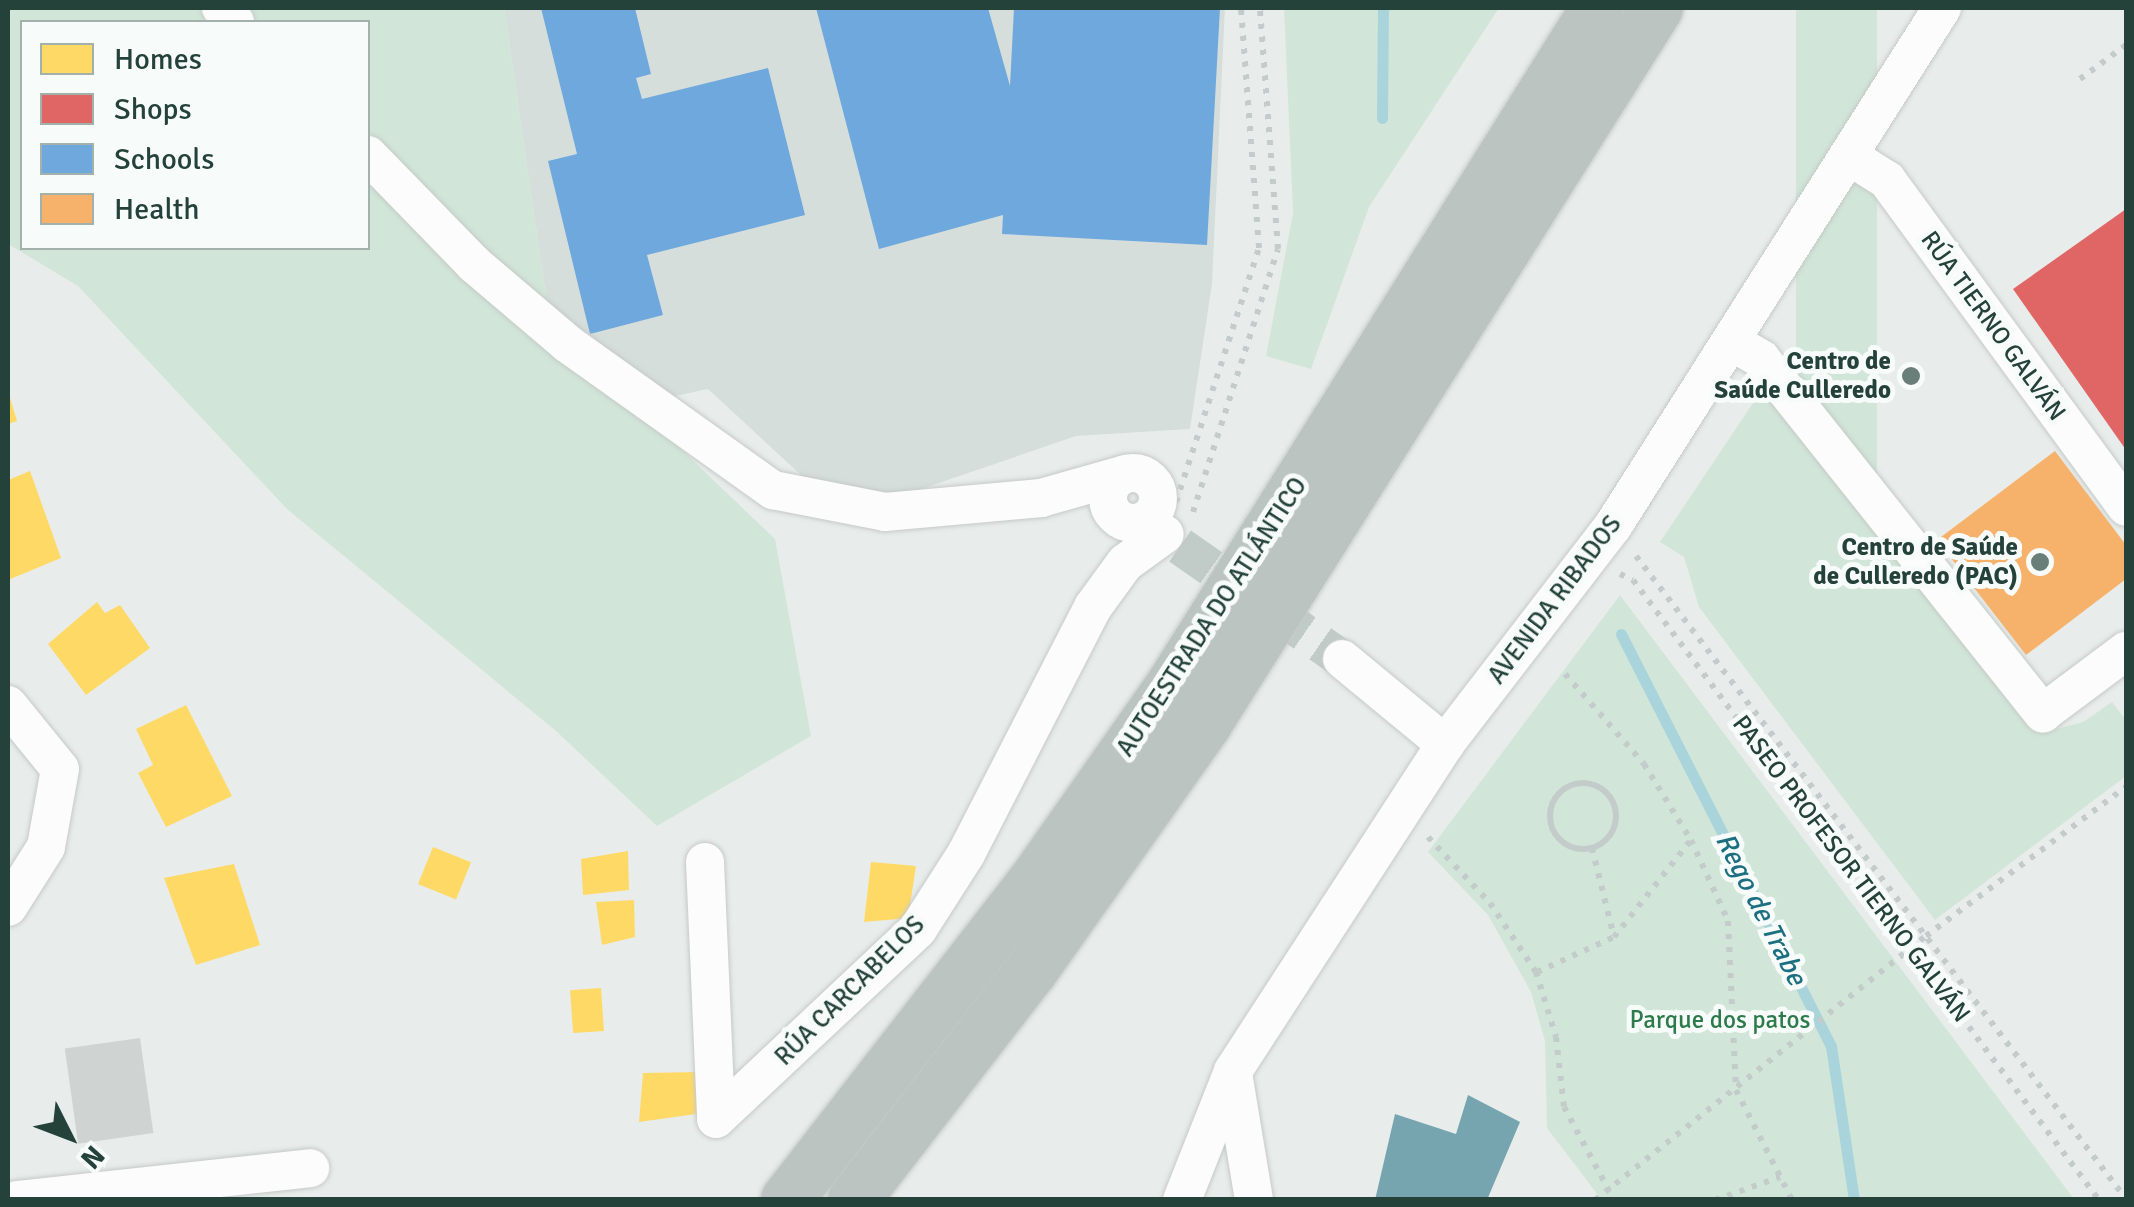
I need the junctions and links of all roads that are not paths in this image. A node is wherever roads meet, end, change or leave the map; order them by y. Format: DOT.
graph roads {
  1 [pos="1597,8"];
  2 [pos="1657,8"];
  3 [pos="1942,8"];
  4 [pos="1849,156"];
  5 [pos="370,158"];
  6 [pos="1947,263"];
  7 [pos="1732,342"];
  8 [pos="2041,352"];
  9 [pos="1041,498"];
  10 [pos="2126,506"];
  11 [pos="1152,528"];
  12 [pos="1342,659"];
  13 [pos="2122,664"];
  14 [pos="8,705"];
  15 [pos="1445,744"];
  16 [pos="706,862"];
  17 [pos="8,907"];
  18 [pos="1233,1072"];
  19 [pos="310,1168"];
  20 [pos="17,1200"];
  21 [pos="787,1200"];
  22 [pos="854,1200"];
  23 [pos="1182,1200"];
  24 [pos="1254,1200"];
  1 -- 21 [label="highway, AUTOESTRADA DO ATLÁNTICO"];
  2 -- 22 [label="highway, AUTOESTRADA DO ATLÁNTICO"];
  3 -- 4 [label="street, AVENIDA RIBADOS"];
  4 -- 6 [label="street, RÚA TIERNO GALVÁN"];
  4 -- 7 [label="street, AVENIDA RIBADOS"];
  5 -- 9 [label="street"];
  6 -- 8 [label="street"];
  6 -- 10 [label="street, RÚA TIERNO GALVÁN"];
  7 -- 13 [label="street"];
  7 -- 15 [label="street, AVENIDA RIBADOS"];
  9 -- 11 [label="street"];
  9 -- 11 [label="street"];
  11 -- 16 [label="street, RÚA CARCABELOS"];
  12 -- 15 [label="street"];
  14 -- 17 [label="street"];
  15 -- 18 [label="street, AVENIDA RIBADOS"];
  18 -- 23 [label="street, AVENIDA RIBADOS"];
  18 -- 24 [label="street"];
  19 -- 20 [label="street"];
}
